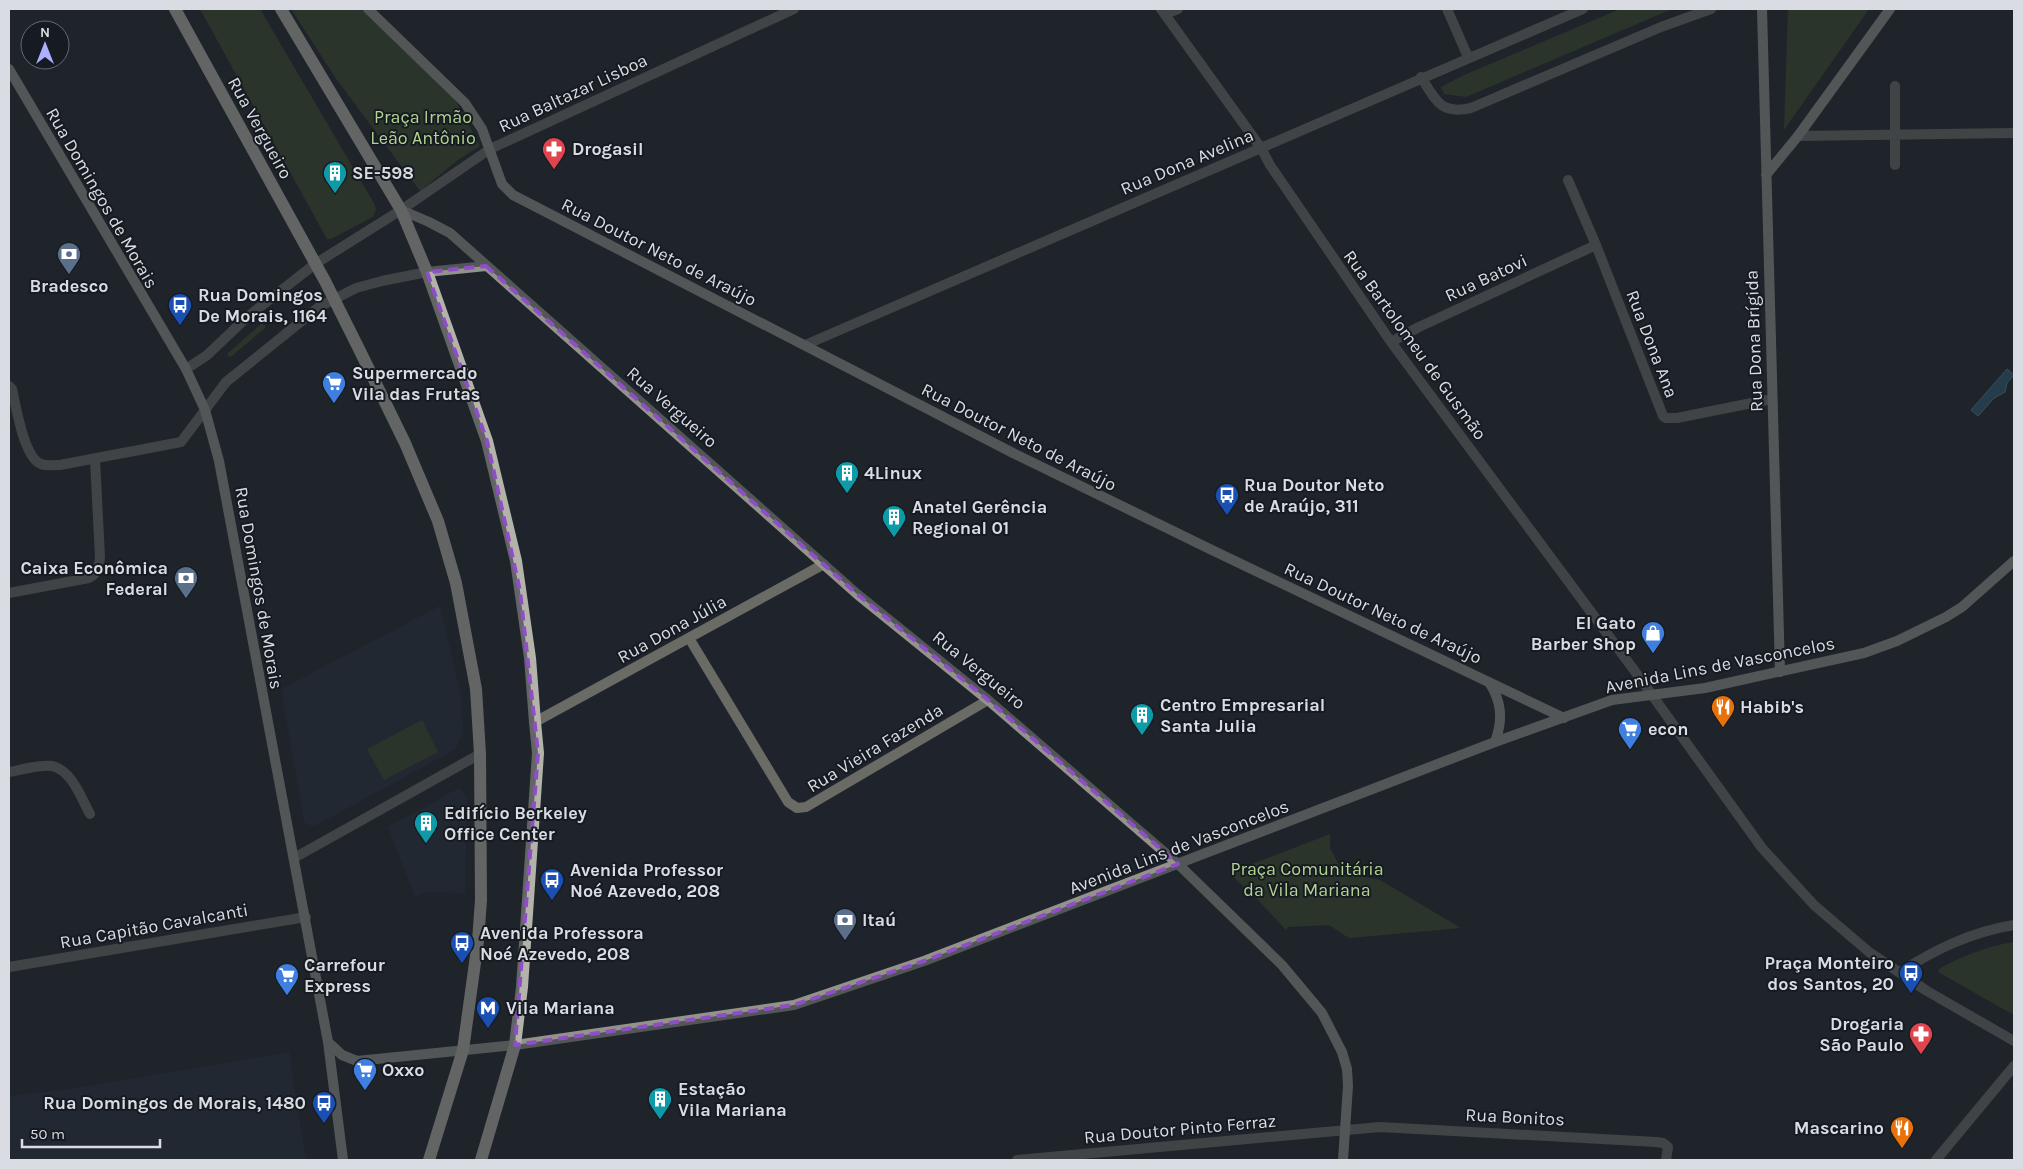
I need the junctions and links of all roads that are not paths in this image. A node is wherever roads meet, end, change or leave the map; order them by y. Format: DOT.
graph roads {
  1 [pos="175,9"];
  2 [pos="282,9"];
  3 [pos="368,9"];
  4 [pos="794,9"];
  5 [pos="1178,9"];
  6 [pos="1447,9"];
  7 [pos="1583,9"];
  8 [pos="1711,9"];
  9 [pos="1762,9"];
  10 [pos="1890,9"];
  11 [pos="1163,12"];
  12 [pos="1468,57"];
  13 [pos="9,69"];
  14 [pos="1421,77"];
  15 [pos="1894,86"];
  16 [pos="2014,133"];
  17 [pos="1895,134"];
  18 [pos="1798,136"];
  19 [pos="1261,148"];
  20 [pos="490,149"];
  21 [pos="1895,165"];
  22 [pos="1766,175"];
  23 [pos="1568,180"];
  24 [pos="401,210"];
  25 [pos="1596,245"];
  26 [pos="315,264"];
  27 [pos="486,266"];
  28 [pos="427,272"];
  29 [pos="334,298"];
  30 [pos="1391,342"];
  31 [pos="805,345"];
  32 [pos="186,369"];
  33 [pos="9,386"];
  34 [pos="1772,399"];
  35 [pos="205,410"];
  36 [pos="95,459"];
  37 [pos="2014,561"];
  38 [pos="824,564"];
  39 [pos="9,594"];
  40 [pos="689,638"];
  41 [pos="1780,672"];
  42 [pos="1489,681"];
  43 [pos="1652,695"];
  44 [pos="988,700"];
  45 [pos="1564,718"];
  46 [pos="535,722"];
  47 [pos="1495,742"];
  48 [pos="480,754"];
  49 [pos="9,772"];
  50 [pos="90,814"];
  51 [pos="294,858"];
  52 [pos="1178,864"];
  53 [pos="306,917"];
  54 [pos="2014,925"];
  55 [pos="9,967"];
  56 [pos="1900,972"];
  57 [pos="2014,1041"];
  58 [pos="328,1042"];
  59 [pos="514,1045"];
  60 [pos="463,1050"];
  61 [pos="2014,1066"];
  62 [pos="1346,1131"];
  63 [pos="343,1160"];
  64 [pos="429,1160"];
  65 [pos="481,1160"];
  66 [pos="1017,1160"];
  67 [pos="1343,1160"];
  68 [pos="1666,1160"];
  69 [pos="1936,1160"];
  1 -- 26 [label="main road, Rua Vergueiro"];
  2 -- 24 [label="main road"];
  3 -- 20 [label="street, Rua Doutor Neto de Araújo"];
  4 -- 20 [label="street, Rua Baltazar Lisboa"];
  5 -- 11 [label="street"];
  6 -- 12 [label="street"];
  7 -- 12 [label="street, Rua Dona Avelina"];
  8 -- 14 [label="street"];
  9 -- 22 [label="street, Rua Dona Brígida"];
  10 -- 18 [label="street"];
  11 -- 19 [label="street, Rua Bartolomeu de Gusmão"];
  12 -- 14 [label="street, Rua Dona Avelina"];
  13 -- 32 [label="street, Rua Domingos de Morais"];
  14 -- 19 [label="street, Rua Dona Avelina"];
  15 -- 17 [label="street"];
  16 -- 17 [label="street"];
  17 -- 18 [label="street"];
  17 -- 21 [label="street"];
  18 -- 22 [label="street"];
  19 -- 30 [label="street, Rua Bartolomeu de Gusmão"];
  19 -- 31 [label="street, Rua Dona Avelina"];
  20 -- 24 [label="street, Rua Baltazar Lisboa"];
  20 -- 31 [label="street, Rua Doutor Neto de Araújo"];
  22 -- 34 [label="street, Rua Dona Brígida"];
  23 -- 25 [label="street, Rua Dona Ana"];
  24 -- 26 [label="street, Rua Baltazar Lisboa"];
  24 -- 27 [label="street, Rua Vergueiro"];
  24 -- 28 [label="main road"];
  25 -- 30 [label="street, Rua Batovi"];
  25 -- 34 [label="street, Rua Dona Ana"];
  26 -- 29 [label="main road, Rua Vergueiro"];
  26 -- 32 [label="street, Rua Baltazar Lisboa"];
  27 -- 28 [label="street"];
  27 -- 38 [label="street, Rua Vergueiro"];
  28 -- 29 [label="street"];
  28 -- 46 [label="main road"];
  29 -- 35 [label="street"];
  29 -- 48 [label="main road, Rua Vergueiro"];
  30 -- 43 [label="street, Rua Bartolomeu de Gusmão"];
  31 -- 42 [label="street, Rua Doutor Neto de Araújo"];
  32 -- 35 [label="street, Rua Domingos de Morais"];
  33 -- 36 [label="street"];
  34 -- 41 [label="street, Rua Dona Brígida"];
  35 -- 36 [label="street"];
  35 -- 51 [label="street, Rua Domingos de Morais"];
  36 -- 39 [label="street"];
  37 -- 41 [label="street, Avenida Lins de Vasconcelos"];
  38 -- 40 [label="street, Rua Dona Júlia"];
  38 -- 44 [label="street, Rua Vergueiro"];
  40 -- 44 [label="street, Rua Vieira Fazenda"];
  40 -- 46 [label="street, Rua Dona Júlia"];
  41 -- 43 [label="street, Avenida Lins de Vasconcelos"];
  42 -- 45 [label="street, Rua Doutor Neto de Araújo"];
  42 -- 47 [label="street"];
  43 -- 45 [label="street, Avenida Lins de Vasconcelos"];
  43 -- 56 [label="street, Rua Bartolomeu de Gusmão"];
  44 -- 52 [label="street, Rua Vergueiro"];
  45 -- 47 [label="street, Avenida Lins de Vasconcelos"];
  46 -- 59 [label="main road"];
  47 -- 52 [label="street, Avenida Lins de Vasconcelos"];
  48 -- 51 [label="street"];
  48 -- 60 [label="main road, Rua Vergueiro"];
  49 -- 50 [label="street"];
  51 -- 53 [label="street, Rua Domingos de Morais"];
  52 -- 59 [label="street, Avenida Lins de Vasconcelos"];
  52 -- 62 [label="street, Rua Vergueiro"];
  53 -- 55 [label="street, Rua Capitão Cavalcanti"];
  53 -- 58 [label="street, Rua Domingos de Morais"];
  54 -- 56 [label="street"];
  56 -- 57 [label="street, Rua Bartolomeu de Gusmão"];
  58 -- 60 [label="street, Avenida Lins de Vasconcelos"];
  58 -- 63 [label="street, Rua Domingos de Morais"];
  59 -- 60 [label="street, Avenida Lins de Vasconcelos"];
  59 -- 65 [label="main road"];
  60 -- 64 [label="main road, Rua Vergueiro"];
  61 -- 69 [label="street"];
  62 -- 66 [label="street, Rua Doutor Pinto Ferraz"];
  62 -- 67 [label="street, Rua Vergueiro"];
  62 -- 68 [label="street, Rua Bonitos"];
}
